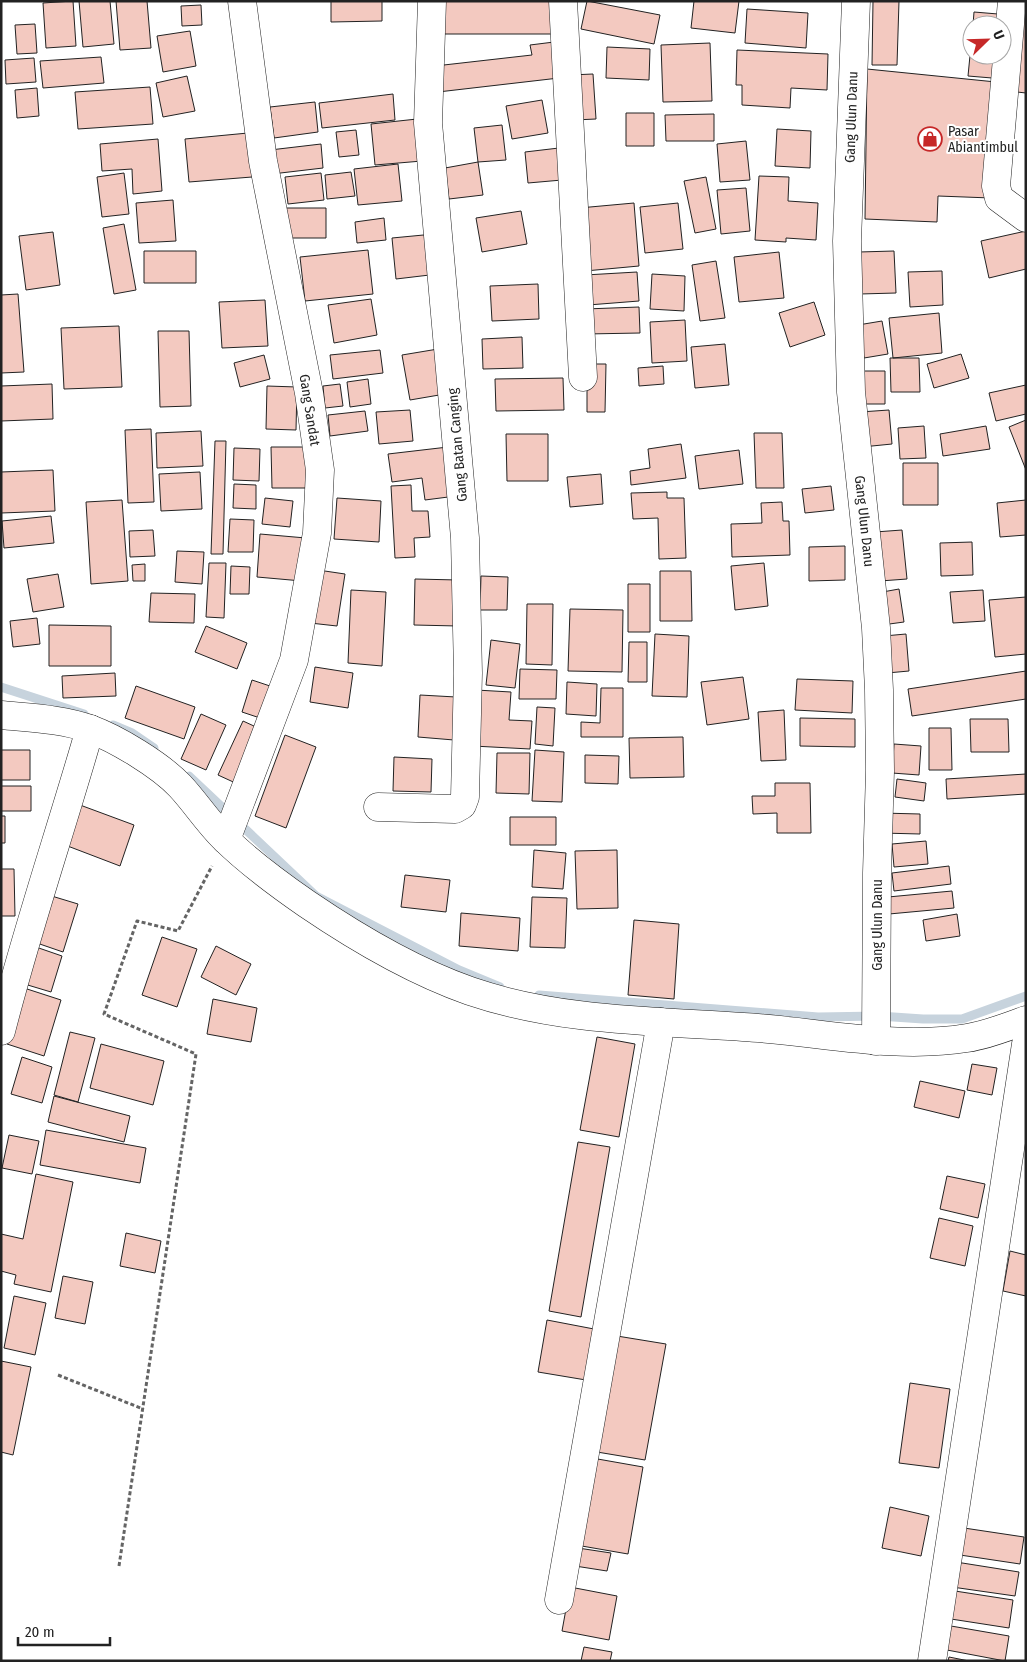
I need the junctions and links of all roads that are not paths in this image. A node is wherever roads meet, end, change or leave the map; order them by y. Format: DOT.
graph roads {
  1 [pos="242,1"];
  2 [pos="432,1"];
  3 [pos="563,1"];
  4 [pos="856,1"];
  5 [pos="1012,1"];
  6 [pos="1026,218"];
  7 [pos="583,377"];
  8 [pos="1,715"];
  9 [pos="90,729"];
  10 [pos="378,808"];
  11 [pos="232,825"];
  12 [pos="1026,1020"];
  13 [pos="661,1022"];
  14 [pos="1,1031"];
  15 [pos="877,1033"];
  16 [pos="1026,1044"];
  17 [pos="559,1600"];
  18 [pos="932,1661"];
  1 -- 11 [label="street, Gang Sandat"];
  2 -- 10 [label="street, Gang Batan Canging"];
  3 -- 7 [label="street"];
  4 -- 15 [label="street, Gang Ulun Danu"];
  5 -- 6 [label="street"];
  8 -- 9 [label="street"];
  9 -- 11 [label="street"];
  9 -- 14 [label="street"];
  11 -- 13 [label="street"];
  12 -- 15 [label="street"];
  13 -- 15 [label="street"];
  13 -- 17 [label="street"];
  16 -- 18 [label="street"];
}
